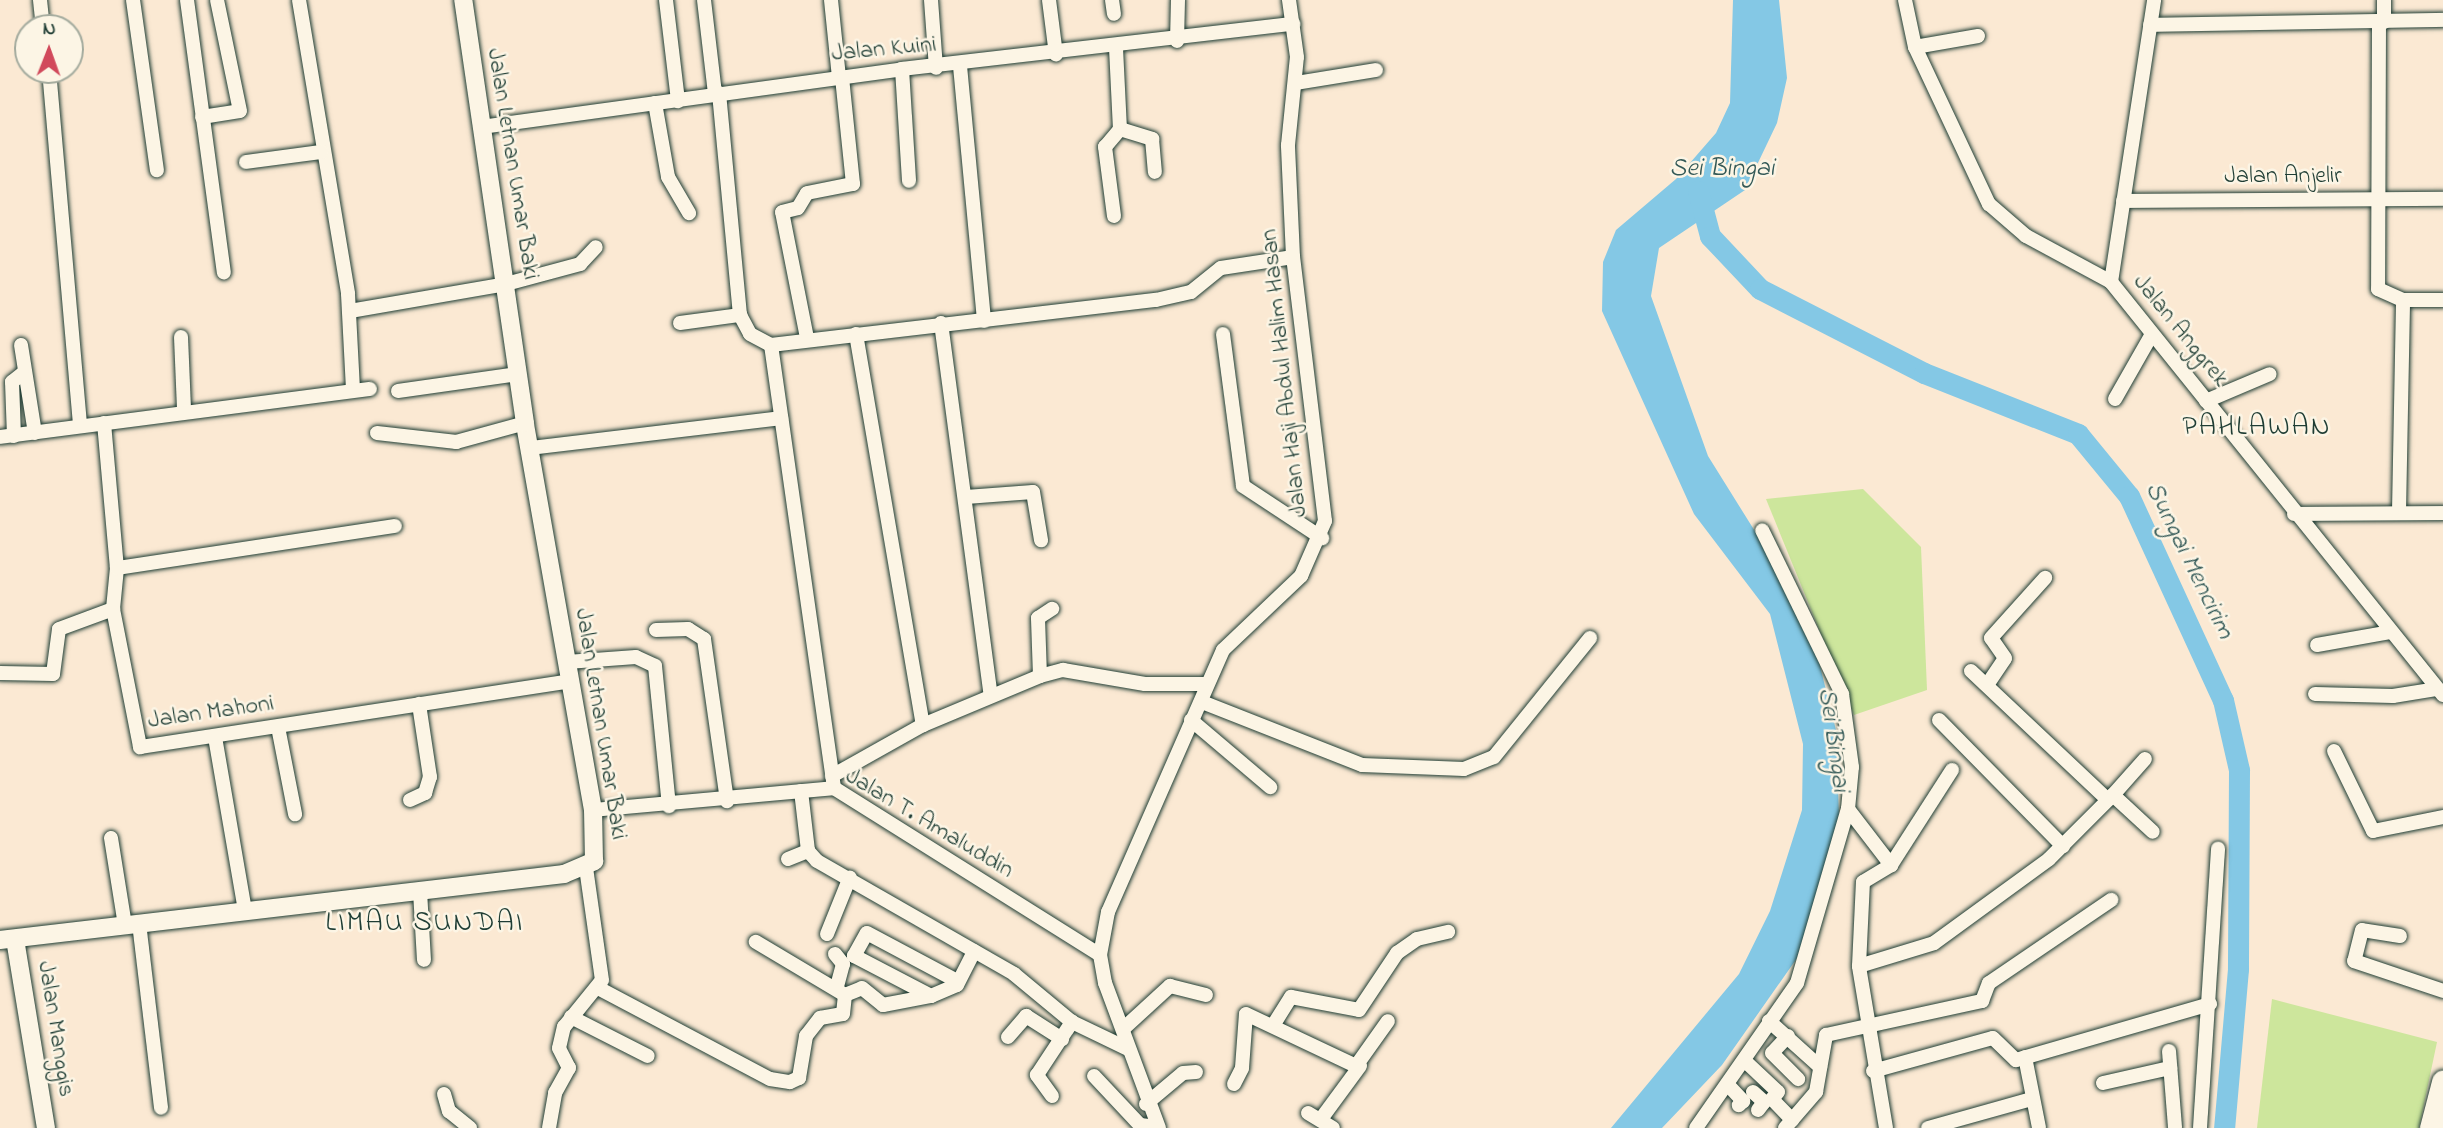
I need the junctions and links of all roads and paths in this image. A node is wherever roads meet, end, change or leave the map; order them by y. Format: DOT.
graph roads {
  1 [pos="133,0"];
  2 [pos="187,0"];
  3 [pos="217,0"];
  4 [pos="299,0"];
  5 [pos="463,0"];
  6 [pos="666,0"];
  7 [pos="704,0"];
  8 [pos="831,0"];
  9 [pos="931,0"];
  10 [pos="1049,0"];
  11 [pos="1178,0"];
  12 [pos="1289,0"];
  13 [pos="1905,0"];
  14 [pos="2154,0"];
  15 [pos="2384,0"];
  16 [pos="2443,20"];
  17 [pos="2381,22"];
  18 [pos="1293,24"];
  19 [pos="2150,25"];
  20 [pos="1978,36"];
  21 [pos="1177,41"];
  22 [pos="1915,47"];
  23 [pos="1116,48"];
  24 [pos="1056,55"];
  25 [pos="960,66"];
  26 [pos="936,68"];
  27 [pos="902,69"];
  28 [pos="1376,71"];
  29 [pos="841,77"];
  30 [pos="1296,83"];
  31 [pos="50,84"];
  32 [pos="717,93"];
  33 [pos="678,100"];
  34 [pos="655,103"];
  35 [pos="202,117"];
  36 [pos="481,127"];
  37 [pos="1120,129"];
  38 [pos="321,152"];
  39 [pos="246,162"];
  40 [pos="157,170"];
  41 [pos="1155,172"];
  42 [pos="909,181"];
  43 [pos="2443,199"];
  44 [pos="2376,200"];
  45 [pos="2123,201"];
  46 [pos="689,213"];
  47 [pos="1114,216"];
  48 [pos="596,247"];
  49 [pos="1293,257"];
  50 [pos="224,273"];
  51 [pos="2111,282"];
  52 [pos="506,284"];
  53 [pos="2403,300"];
  54 [pos="2443,300"];
  55 [pos="350,311"];
  56 [pos="740,315"];
  57 [pos="984,321"];
  58 [pos="680,323"];
  59 [pos="941,323"];
  60 [pos="856,334"];
  61 [pos="1223,334"];
  62 [pos="2151,336"];
  63 [pos="181,337"];
  64 [pos="807,338"];
  65 [pos="21,345"];
  66 [pos="771,345"];
  67 [pos="518,373"];
  68 [pos="22,374"];
  69 [pos="2270,374"];
  70 [pos="370,389"];
  71 [pos="353,390"];
  72 [pos="398,391"];
  73 [pos="2115,400"];
  74 [pos="2206,401"];
  75 [pos="184,409"];
  76 [pos="781,418"];
  77 [pos="104,423"];
  78 [pos="525,423"];
  79 [pos="80,425"];
  80 [pos="35,433"];
  81 [pos="377,433"];
  82 [pos="7,437"];
  83 [pos="530,448"];
  84 [pos="966,497"];
  85 [pos="2399,512"];
  86 [pos="2443,513"];
  87 [pos="2294,514"];
  88 [pos="396,526"];
  89 [pos="1762,530"];
  90 [pos="1322,538"];
  91 [pos="1041,540"];
  92 [pos="117,568"];
  93 [pos="2045,578"];
  94 [pos="113,609"];
  95 [pos="1052,609"];
  96 [pos="656,630"];
  97 [pos="2390,632"];
  98 [pos="1590,638"];
  99 [pos="2316,645"];
  100 [pos="567,662"];
  101 [pos="1970,671"];
  102 [pos="0,673"];
  103 [pos="1041,676"];
  104 [pos="571,681"];
  105 [pos="1207,684"];
  106 [pos="1987,685"];
  107 [pos="2440,692"];
  108 [pos="2315,694"];
  109 [pos="991,696"];
  110 [pos="1202,702"];
  111 [pos="419,704"];
  112 [pos="1191,720"];
  113 [pos="1939,720"];
  114 [pos="923,725"];
  115 [pos="278,727"];
  116 [pos="215,737"];
  117 [pos="2334,751"];
  118 [pos="2145,760"];
  119 [pos="1952,770"];
  120 [pos="833,782"];
  121 [pos="1270,787"];
  122 [pos="802,792"];
  123 [pos="2111,797"];
  124 [pos="410,800"];
  125 [pos="727,801"];
  126 [pos="669,806"];
  127 [pos="1848,809"];
  128 [pos="593,810"];
  129 [pos="295,814"];
  130 [pos="2443,817"];
  131 [pos="2153,832"];
  132 [pos="111,838"];
  133 [pos="2063,846"];
  134 [pos="2218,849"];
  135 [pos="808,851"];
  136 [pos="788,859"];
  137 [pos="1891,865"];
  138 [pos="586,867"];
  139 [pos="850,877"];
  140 [pos="420,891"];
  141 [pos="2111,901"];
  142 [pos="245,910"];
  143 [pos="132,924"];
  144 [pos="1448,932"];
  145 [pos="827,934"];
  146 [pos="2400,936"];
  147 [pos="8,939"];
  148 [pos="756,943"];
  149 [pos="974,951"];
  150 [pos="835,954"];
  151 [pos="1100,955"];
  152 [pos="424,960"];
  153 [pos="1859,966"];
  154 [pos="957,981"];
  155 [pos="600,989"];
  156 [pos="841,991"];
  157 [pos="2443,991"];
  158 [pos="1206,995"];
  159 [pos="931,996"];
  160 [pos="2210,1004"];
  161 [pos="571,1017"];
  162 [pos="1388,1021"];
  163 [pos="1769,1021"];
  164 [pos="1072,1022"];
  165 [pos="1274,1024"];
  166 [pos="1871,1026"];
  167 [pos="1123,1029"];
  168 [pos="1008,1037"];
  169 [pos="1788,1037"];
  170 [pos="1062,1039"];
  171 [pos="1128,1049"];
  172 [pos="2169,1051"];
  173 [pos="648,1056"];
  174 [pos="2025,1056"];
  175 [pos="1745,1061"];
  176 [pos="1360,1066"];
  177 [pos="1820,1067"];
  178 [pos="2170,1068"];
  179 [pos="1873,1071"];
  180 [pos="1196,1072"];
  181 [pos="1094,1076"];
  182 [pos="1798,1079"];
  183 [pos="2443,1082"];
  184 [pos="2103,1083"];
  185 [pos="1234,1084"];
  186 [pos="1729,1086"];
  187 [pos="443,1094"];
  188 [pos="1052,1096"];
  189 [pos="2032,1098"];
  190 [pos="1756,1100"];
  191 [pos="1146,1104"];
  192 [pos="161,1108"];
  193 [pos="1320,1120"];
  194 [pos="1788,1124"];
  195 [pos="1158,1127"];
  196 [pos="47,1128"];
  197 [pos="470,1128"];
  198 [pos="549,1128"];
  199 [pos="1696,1128"];
  200 [pos="1886,1128"];
  201 [pos="1928,1128"];
  202 [pos="2039,1128"];
  203 [pos="2175,1128"];
  204 [pos="2200,1128"];
  205 [pos="2431,1128"];
  1 -- 40 [label="street"];
  2 -- 35 [label="street"];
  3 -- 35 [label="street"];
  4 -- 38 [label="street"];
  5 -- 36 [label="street, Jalan Letnan Umar Baki"];
  6 -- 33 [label="street"];
  7 -- 32 [label="street"];
  8 -- 29 [label="street"];
  9 -- 26 [label="street"];
  10 -- 24 [label="street"];
  11 -- 21 [label="street"];
  12 -- 18 [label="street, Jalan Haji Abdul Halim Hasan"];
  13 -- 22 [label="street, Jalan Anggrek"];
  14 -- 19 [label="street"];
  15 -- 17 [label="street"];
  16 -- 17 [label="street"];
  17 -- 19 [label="street"];
  17 -- 44 [label="street"];
  18 -- 21 [label="street, Jalan Kuini"];
  18 -- 30 [label="street, Jalan Haji Abdul Halim Hasan"];
  19 -- 45 [label="street"];
  20 -- 22 [label="street"];
  21 -- 23 [label="street, Jalan Kuini"];
  22 -- 51 [label="street, Jalan Anggrek"];
  23 -- 24 [label="street, Jalan Kuini"];
  23 -- 37 [label="street"];
  24 -- 25 [label="street, Jalan Kuini"];
  25 -- 26 [label="street, Jalan Kuini"];
  25 -- 57 [label="street"];
  26 -- 27 [label="street, Jalan Kuini"];
  27 -- 29 [label="street, Jalan Kuini"];
  27 -- 42 [label="street"];
  28 -- 30 [label="street"];
  29 -- 32 [label="street, Jalan Kuini"];
  29 -- 64 [label="street"];
  30 -- 49 [label="street, Jalan Haji Abdul Halim Hasan"];
  31 -- 79 [label="street"];
  32 -- 33 [label="street, Jalan Kuini"];
  32 -- 56 [label="street"];
  33 -- 34 [label="street, Jalan Kuini"];
  34 -- 36 [label="street, Jalan Kuini"];
  34 -- 46 [label="street"];
  35 -- 50 [label="street"];
  36 -- 52 [label="street, Jalan Letnan Umar Baki"];
  37 -- 41 [label="street"];
  37 -- 47 [label="street"];
  38 -- 39 [label="street"];
  38 -- 55 [label="street"];
  43 -- 44 [label="street, Jalan Anjelir"];
  44 -- 45 [label="street, Jalan Anjelir"];
  44 -- 53 [label="street"];
  45 -- 51 [label="street"];
  48 -- 52 [label="street"];
  49 -- 57 [label="street"];
  49 -- 90 [label="street, Jalan Haji Abdul Halim Hasan"];
  51 -- 62 [label="street, Jalan Anggrek"];
  52 -- 55 [label="street"];
  52 -- 67 [label="street, Jalan Letnan Umar Baki"];
  53 -- 54 [label="street"];
  53 -- 85 [label="street"];
  55 -- 71 [label="street"];
  56 -- 58 [label="street"];
  56 -- 66 [label="street"];
  57 -- 59 [label="street"];
  59 -- 60 [label="street"];
  59 -- 84 [label="street"];
  60 -- 64 [label="street"];
  60 -- 114 [label="street"];
  61 -- 90 [label="street"];
  62 -- 73 [label="street"];
  62 -- 74 [label="street, Jalan Anggrek"];
  63 -- 75 [label="street"];
  64 -- 66 [label="street"];
  65 -- 68 [label="street"];
  66 -- 76 [label="street"];
  67 -- 72 [label="street"];
  67 -- 78 [label="street, Jalan Letnan Umar Baki"];
  68 -- 80 [label="street"];
  68 -- 82 [label="street"];
  69 -- 74 [label="street"];
  70 -- 71 [label="street"];
  71 -- 75 [label="street"];
  74 -- 87 [label="street, Jalan Anggrek"];
  75 -- 77 [label="street"];
  76 -- 83 [label="street"];
  76 -- 120 [label="street"];
  77 -- 79 [label="street"];
  77 -- 92 [label="street, Jalan Mahoni"];
  78 -- 81 [label="street"];
  78 -- 83 [label="street, Jalan Letnan Umar Baki"];
  79 -- 80 [label="street"];
  80 -- 82 [label="street"];
  83 -- 100 [label="street, Jalan Letnan Umar Baki"];
  84 -- 91 [label="street"];
  84 -- 109 [label="street"];
  85 -- 86 [label="street"];
  85 -- 87 [label="street"];
  87 -- 97 [label="street, Jalan Anggrek"];
  88 -- 92 [label="street"];
  89 -- 127 [label="street"];
  90 -- 105 [label="street, Jalan Haji Abdul Halim Hasan"];
  92 -- 94 [label="street, Jalan Mahoni"];
  93 -- 106 [label="street"];
  94 -- 102 [label="street"];
  94 -- 116 [label="street, Jalan Mahoni"];
  95 -- 103 [label="street"];
  96 -- 125 [label="street"];
  97 -- 99 [label="street"];
  97 -- 107 [label="street, Jalan Anggrek"];
  98 -- 110 [label="street"];
  100 -- 104 [label="street, Jalan Letnan Umar Baki"];
  100 -- 126 [label="street"];
  101 -- 106 [label="street"];
  103 -- 105 [label="street"];
  103 -- 109 [label="street"];
  104 -- 111 [label="street, Jalan Mahoni"];
  104 -- 128 [label="street, Jalan Letnan Umar Baki"];
  105 -- 110 [label="street, Jalan Haji Abdul Halim Hasan"];
  106 -- 123 [label="street"];
  107 -- 108 [label="street"];
  109 -- 114 [label="street"];
  110 -- 112 [label="street, Jalan Haji Abdul Halim Hasan"];
  111 -- 115 [label="street, Jalan Mahoni"];
  111 -- 124 [label="street"];
  112 -- 121 [label="street"];
  112 -- 151 [label="street, Jalan Haji Abdul Halim Hasan"];
  113 -- 133 [label="street"];
  114 -- 120 [label="street"];
  115 -- 116 [label="street, Jalan Mahoni"];
  115 -- 129 [label="street"];
  116 -- 142 [label="street"];
  117 -- 130 [label="street"];
  118 -- 123 [label="street"];
  119 -- 137 [label="street"];
  120 -- 122 [label="street, Jalan T. Amaluddin"];
  120 -- 151 [label="street, Jalan T. Amaluddin"];
  122 -- 125 [label="street, Jalan T. Amaluddin"];
  122 -- 135 [label="street"];
  123 -- 131 [label="street"];
  123 -- 133 [label="street"];
  125 -- 126 [label="street, Jalan T. Amaluddin"];
  126 -- 128 [label="street, Jalan T. Amaluddin"];
  127 -- 137 [label="street"];
  127 -- 163 [label="street"];
  128 -- 138 [label="street, Jalan Letnan Umar Baki"];
  132 -- 143 [label="street"];
  133 -- 153 [label="street"];
  134 -- 160 [label="street"];
  135 -- 136 [label="street"];
  135 -- 139 [label="street"];
  137 -- 153 [label="street"];
  138 -- 140 [label="street, Jalan Letnan Umar Baki"];
  138 -- 155 [label="street"];
  139 -- 145 [label="street"];
  139 -- 149 [label="street"];
  140 -- 142 [label="street, Jalan Letnan Umar Baki"];
  140 -- 152 [label="street"];
  141 -- 166 [label="street"];
  142 -- 143 [label="street, Jalan Letnan Umar Baki"];
  143 -- 147 [label="street, Jalan Letnan Umar Baki"];
  143 -- 192 [label="street"];
  144 -- 165 [label="street"];
  146 -- 157 [label="street"];
  147 -- 196 [label="street, Jalan Manggis"];
  148 -- 156 [label="street"];
  149 -- 154 [label="street"];
  149 -- 164 [label="street"];
  150 -- 156 [label="street"];
  151 -- 167 [label="street, Jalan Haji Abdul Halim Hasan"];
  153 -- 166 [label="street"];
  154 -- 159 [label="street"];
  154 -- 159 [label="street"];
  155 -- 156 [label="street"];
  155 -- 161 [label="street"];
  156 -- 159 [label="street"];
  158 -- 167 [label="street"];
  160 -- 174 [label="street"];
  160 -- 204 [label="street"];
  161 -- 173 [label="street"];
  161 -- 198 [label="street"];
  162 -- 176 [label="street"];
  163 -- 169 [label="street"];
  163 -- 175 [label="street"];
  164 -- 170 [label="street"];
  164 -- 171 [label="street"];
  165 -- 176 [label="street"];
  165 -- 185 [label="street"];
  166 -- 177 [label="street"];
  166 -- 179 [label="street"];
  167 -- 171 [label="street, Jalan Haji Abdul Halim Hasan"];
  168 -- 170 [label="street"];
  169 -- 177 [label="street"];
  169 -- 182 [label="street"];
  170 -- 188 [label="street"];
  171 -- 191 [label="street, Jalan Haji Abdul Halim Hasan"];
  172 -- 178 [label="street"];
  174 -- 179 [label="street"];
  174 -- 189 [label="street"];
  175 -- 186 [label="street"];
  175 -- 190 [label="street"];
  176 -- 193 [label="street"];
  177 -- 194 [label="street"];
  178 -- 184 [label="street"];
  178 -- 203 [label="street"];
  179 -- 200 [label="street"];
  180 -- 191 [label="street"];
  181 -- 195 [label="street"];
  183 -- 205 [label="main road"];
  186 -- 190 [label="street"];
  186 -- 199 [label="street"];
  187 -- 197 [label="street"];
  189 -- 201 [label="street"];
  189 -- 202 [label="street"];
  190 -- 194 [label="street"];
  191 -- 195 [label="street, Jalan Haji Abdul Halim Hasan"];
}
